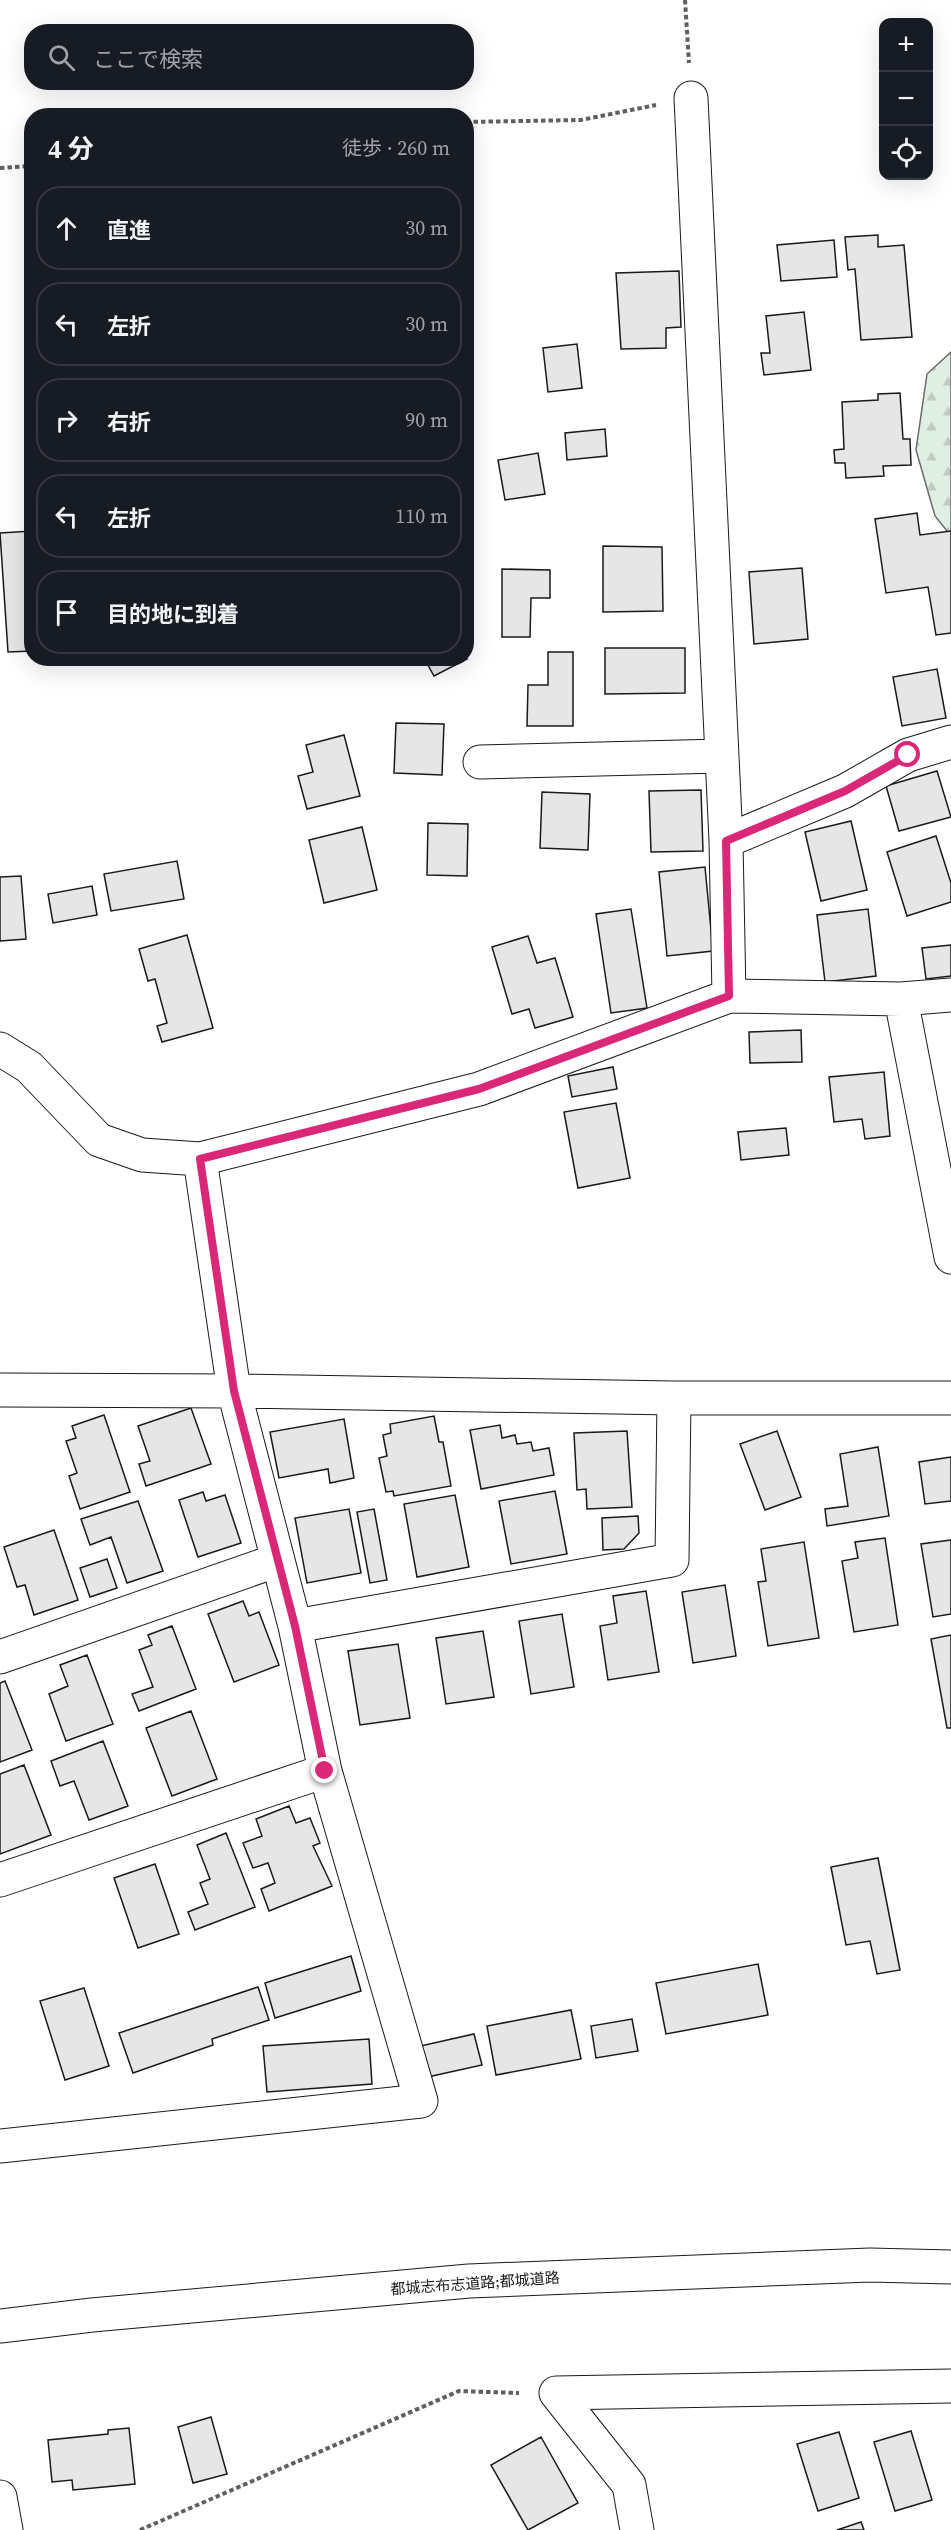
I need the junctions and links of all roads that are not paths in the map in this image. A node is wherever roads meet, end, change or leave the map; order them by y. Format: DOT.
graph roads {
  1 [pos="691,98"];
  2 [pos="951,742"];
  3 [pos="722,756"];
  4 [pos="480,762"];
  5 [pos="726,841"];
  6 [pos="951,995"];
  7 [pos="729,996"];
  8 [pos="901,999"];
  9 [pos="0,1049"];
  10 [pos="200,1159"];
  11 [pos="951,1257"];
  12 [pos="0,1390"];
  13 [pos="234,1391"];
  14 [pos="674,1398"];
  15 [pos="951,1398"];
  16 [pos="278,1560"];
  17 [pos="295,1626"];
  18 [pos="0,1657"];
  19 [pos="325,1771"];
  20 [pos="0,1880"];
  21 [pos="0,2146"];
  22 [pos="951,2266"];
  23 [pos="0,2326"];
  24 [pos="951,2386"];
  25 [pos="0,2497"];
  26 [pos="0,2530"];
  27 [pos="6,2530"];
  28 [pos="637,2530"];
  1 -- 3 [label="main road"];
  2 -- 5 [label="main road"];
  3 -- 4 [label="main road"];
  3 -- 5 [label="main road"];
  5 -- 7 [label="main road"];
  6 -- 8 [label="main road"];
  7 -- 8 [label="main road"];
  7 -- 10 [label="main road"];
  8 -- 11 [label="main road"];
  9 -- 10 [label="main road"];
  10 -- 13 [label="main road"];
  12 -- 13 [label="main road"];
  13 -- 14 [label="main road"];
  13 -- 16 [label="main road"];
  14 -- 15 [label="main road"];
  14 -- 17 [label="main road"];
  16 -- 17 [label="main road"];
  16 -- 18 [label="main road"];
  17 -- 19 [label="main road"];
  19 -- 20 [label="main road"];
  19 -- 21 [label="main road"];
  22 -- 23 [label="main road, 都城志布志道路;都城道路"];
  24 -- 28 [label="main road"];
  25 -- 27 [label="main road"];
  26 -- 27 [label="main road"];
}
